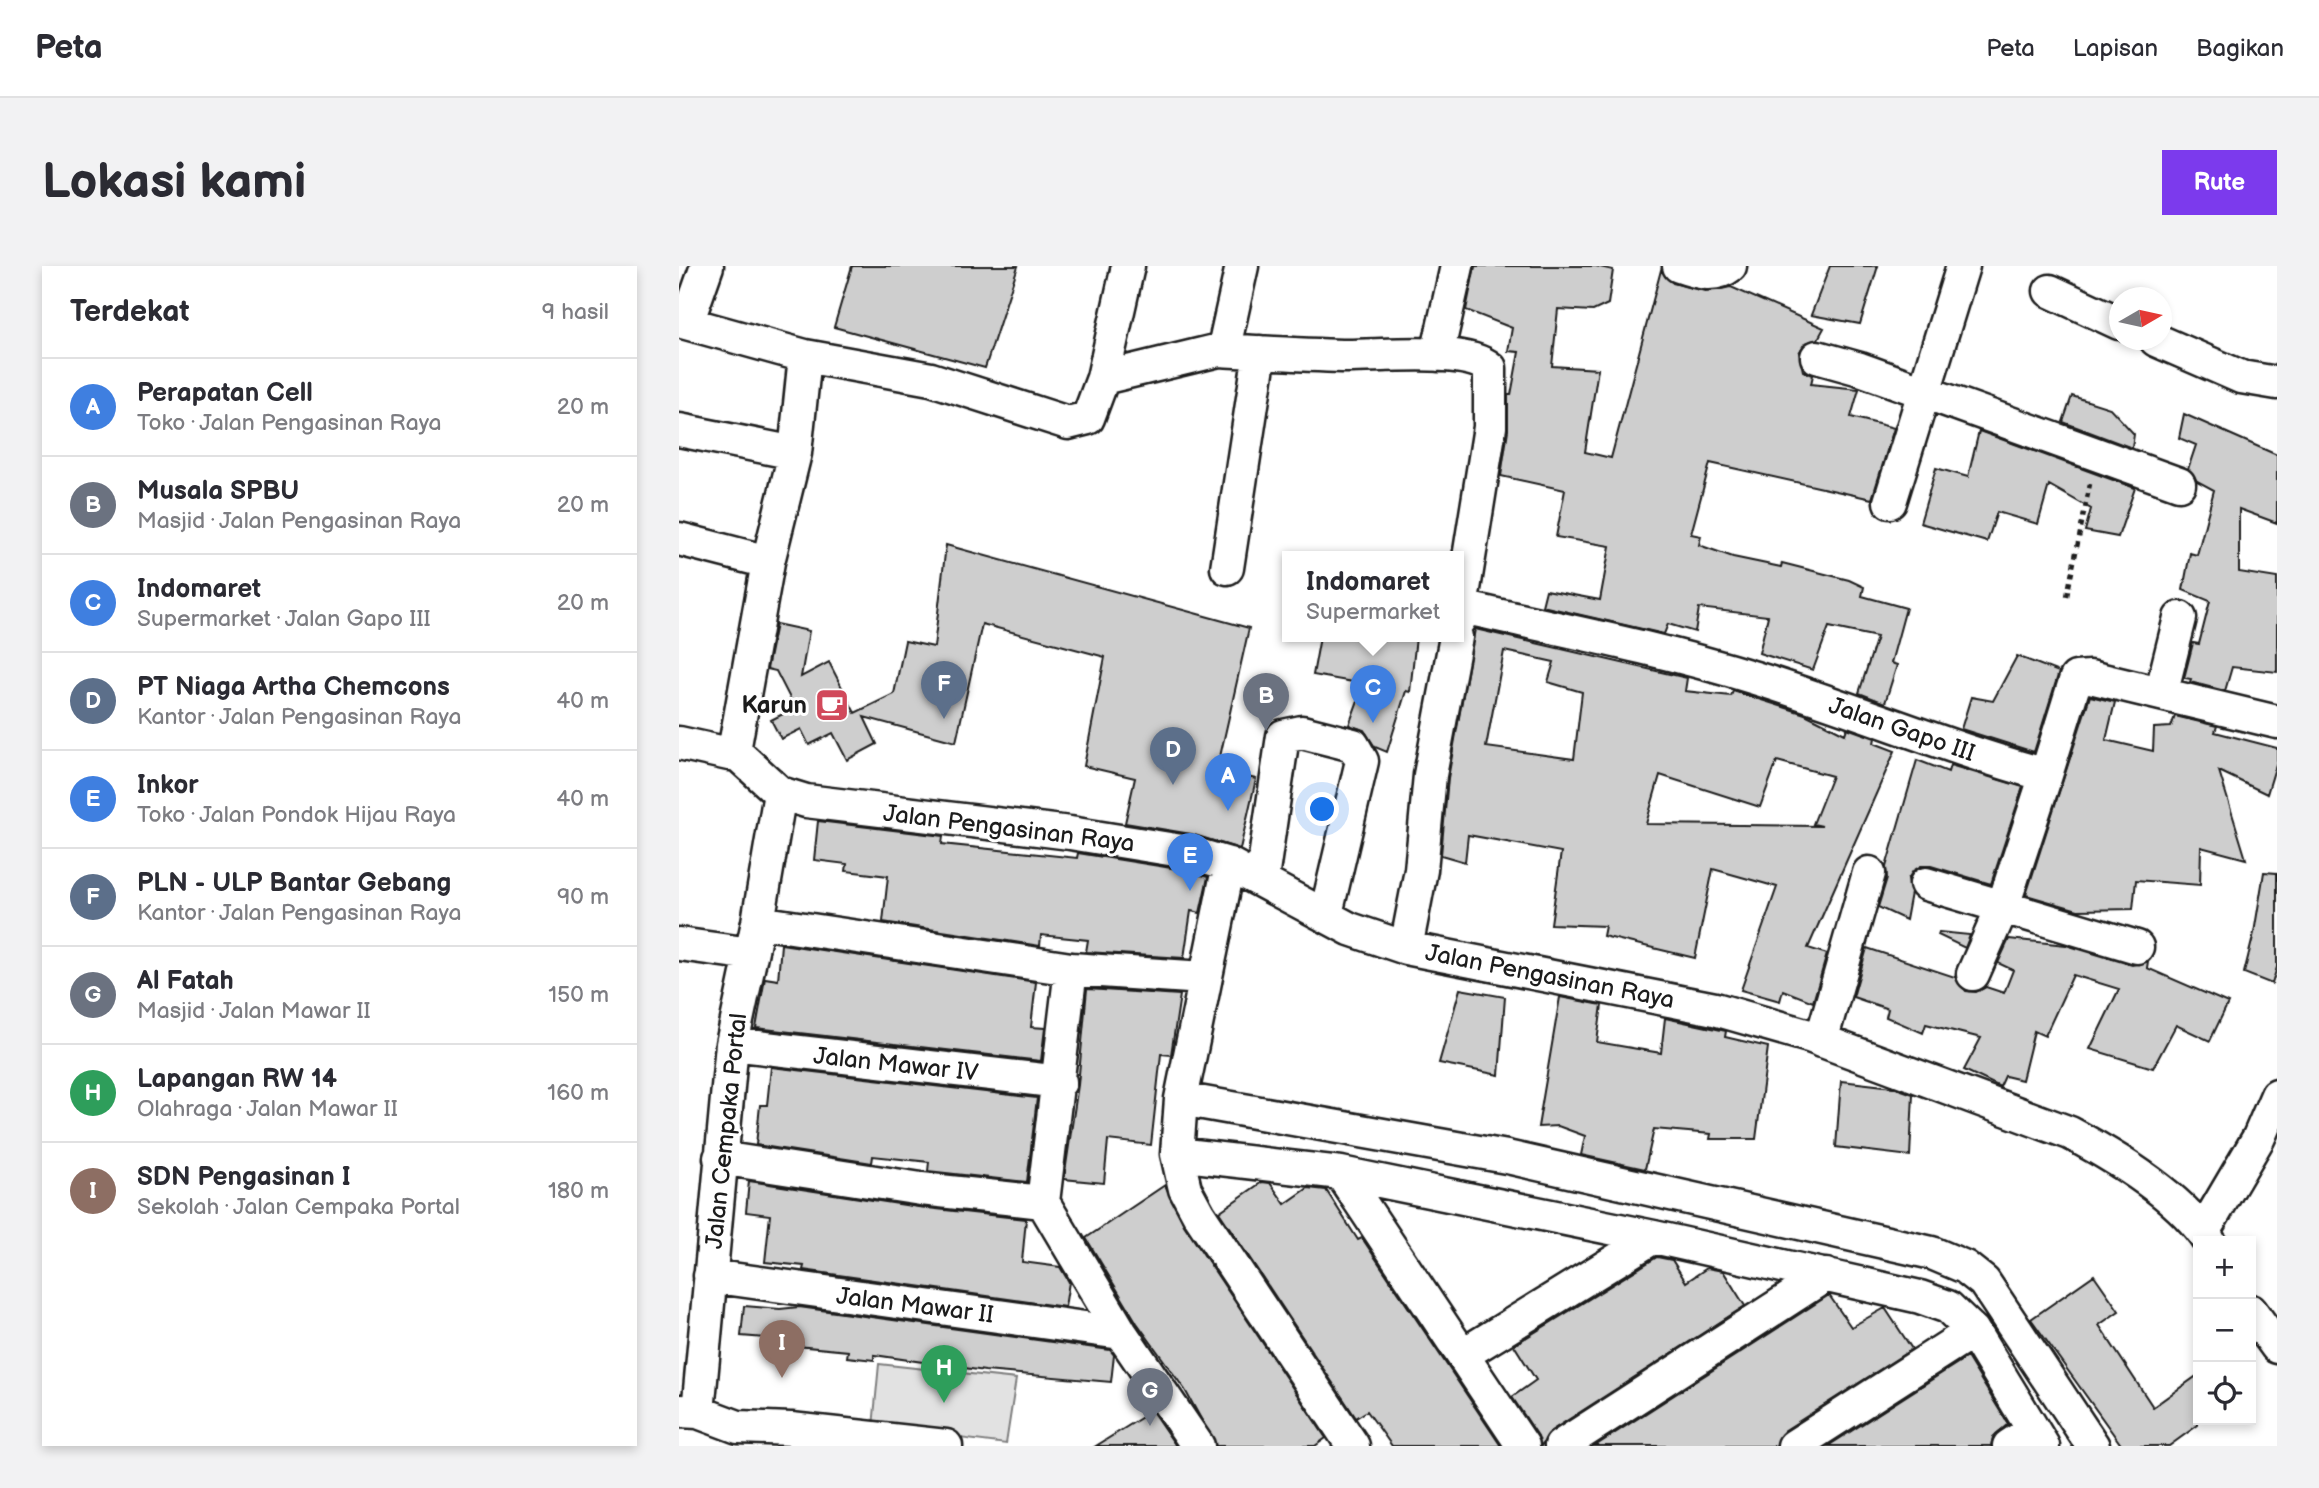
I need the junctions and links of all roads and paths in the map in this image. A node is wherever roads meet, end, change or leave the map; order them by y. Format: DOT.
graph roads {
  1 [pos="707,266"];
  2 [pos="1128,266"];
  3 [pos="1242,266"];
  4 [pos="1457,266"];
  5 [pos="1679,266"];
  6 [pos="1730,266"];
  7 [pos="1963,266"];
  8 [pos="2050,291"];
  9 [pos="2109,318"];
  10 [pos="683,322"];
  11 [pos="2172,347"];
  12 [pos="1219,350"];
  13 [pos="1260,352"];
  14 [pos="1437,355"];
  15 [pos="805,356"];
  16 [pos="1817,357"];
  17 [pos="1103,378"];
  18 [pos="2277,383"];
  19 [pos="1923,393"];
  20 [pos="679,430"];
  21 [pos="795,453"];
  22 [pos="2096,455"];
  23 [pos="2179,484"];
  24 [pos="1890,502"];
  25 [pos="679,539"];
  26 [pos="768,562"];
  27 [pos="1227,568"];
  28 [pos="1464,585"];
  29 [pos="2067,596"];
  30 [pos="2180,618"];
  31 [pos="1464,622"];
  32 [pos="1454,642"];
  33 [pos="2161,694"];
  34 [pos="2277,722"];
  35 [pos="679,743"];
  36 [pos="734,751"];
  37 [pos="2046,775"];
  38 [pos="780,793"];
  39 [pos="1229,864"];
  40 [pos="1869,873"];
  41 [pos="1262,879"];
  42 [pos="1926,884"];
  43 [pos="2003,906"];
  44 [pos="1326,914"];
  45 [pos="758,922"];
  46 [pos="679,944"];
  47 [pos="2137,947"];
  48 [pos="1406,948"];
  49 [pos="751,954"];
  50 [pos="1072,969"];
  51 [pos="1973,974"];
  52 [pos="1204,978"];
  53 [pos="1821,1041"];
  54 [pos="731,1044"];
  55 [pos="1060,1082"];
  56 [pos="2277,1095"];
  57 [pos="1181,1099"];
  58 [pos="2268,1140"];
  59 [pos="1177,1154"];
  60 [pos="720,1158"];
  61 [pos="1341,1173"];
  62 [pos="1043,1202"];
  63 [pos="2206,1236"];
  64 [pos="1654,1237"];
  65 [pos="1826,1275"];
  66 [pos="710,1276"];
  67 [pos="2256,1318"];
  68 [pos="1973,1331"];
  69 [pos="1121,1333"];
  70 [pos="2277,1347"];
  71 [pos="1464,1354"];
  72 [pos="688,1411"];
  73 [pos="2028,1441"];
  74 [pos="1349,1444"];
  75 [pos="946,1446"];
  76 [pos="1198,1446"];
  77 [pos="1523,1446"];
  78 [pos="1561,1446"];
  79 [pos="1794,1446"];
  80 [pos="2093,1446"];
  1 -- 10 [label="street"];
  2 -- 17 [label="street"];
  3 -- 12 [label="street"];
  4 -- 14 [label="street"];
  5 -- 6 [label="street"];
  7 -- 19 [label="street"];
  8 -- 9 [label="street"];
  10 -- 15 [label="street"];
  11 -- 18 [label="street"];
  12 -- 13 [label="street"];
  12 -- 17 [label="street"];
  13 -- 14 [label="street"];
  13 -- 27 [label="street"];
  14 -- 28 [label="street"];
  15 -- 17 [label="street"];
  15 -- 21 [label="street"];
  16 -- 19 [label="street"];
  19 -- 22 [label="street"];
  19 -- 24 [label="street"];
  20 -- 21 [label="street"];
  21 -- 26 [label="street"];
  22 -- 23 [label="street"];
  22 -- 29 [label="path"];
  25 -- 26 [label="street"];
  26 -- 36 [label="street"];
  30 -- 33 [label="street"];
  31 -- 37 [label="street, Jalan Gapo III"];
  32 -- 48 [label="street"];
  33 -- 34 [label="street"];
  33 -- 37 [label="street"];
  35 -- 36 [label="street"];
  36 -- 38 [label="street, Jalan Pengasinan Raya"];
  37 -- 43 [label="street"];
  38 -- 39 [label="street, Jalan Pengasinan Raya"];
  38 -- 45 [label="street, Jalan Cempaka Portal"];
  39 -- 41 [label="street, Jalan Pengasinan Raya"];
  39 -- 52 [label="street"];
  40 -- 53 [label="street"];
  41 -- 44 [label="street, Jalan Pengasinan Raya"];
  41 -- 44 [label="street"];
  42 -- 43 [label="street"];
  43 -- 47 [label="street"];
  43 -- 51 [label="street"];
  44 -- 48 [label="street, Jalan Pengasinan Raya"];
  45 -- 49 [label="street, Jalan Cempaka Portal"];
  45 -- 50 [label="street"];
  46 -- 49 [label="street"];
  48 -- 53 [label="street, Jalan Pengasinan Raya"];
  49 -- 54 [label="street, Jalan Cempaka Portal"];
  50 -- 52 [label="street"];
  50 -- 55 [label="street"];
  52 -- 57 [label="street"];
  53 -- 63 [label="street, Jalan Pengasinan Raya"];
  54 -- 55 [label="street, Jalan Mawar IV"];
  54 -- 60 [label="street, Jalan Cempaka Portal"];
  55 -- 62 [label="street"];
  56 -- 58 [label="street"];
  57 -- 59 [label="street"];
  57 -- 80 [label="street"];
  58 -- 63 [label="street"];
  59 -- 61 [label="street"];
  59 -- 74 [label="street"];
  60 -- 62 [label="street"];
  60 -- 66 [label="street, Jalan Cempaka Portal"];
  61 -- 64 [label="street"];
  61 -- 71 [label="street"];
  62 -- 69 [label="street"];
  64 -- 65 [label="street"];
  64 -- 71 [label="street"];
  65 -- 68 [label="street"];
  65 -- 78 [label="street"];
  66 -- 69 [label="street, Jalan Mawar II"];
  66 -- 72 [label="street, Jalan Cempaka Portal"];
  67 -- 70 [label="street"];
  68 -- 73 [label="street"];
  68 -- 79 [label="street"];
  69 -- 76 [label="street"];
  71 -- 77 [label="street"];
  72 -- 75 [label="street"];
}
